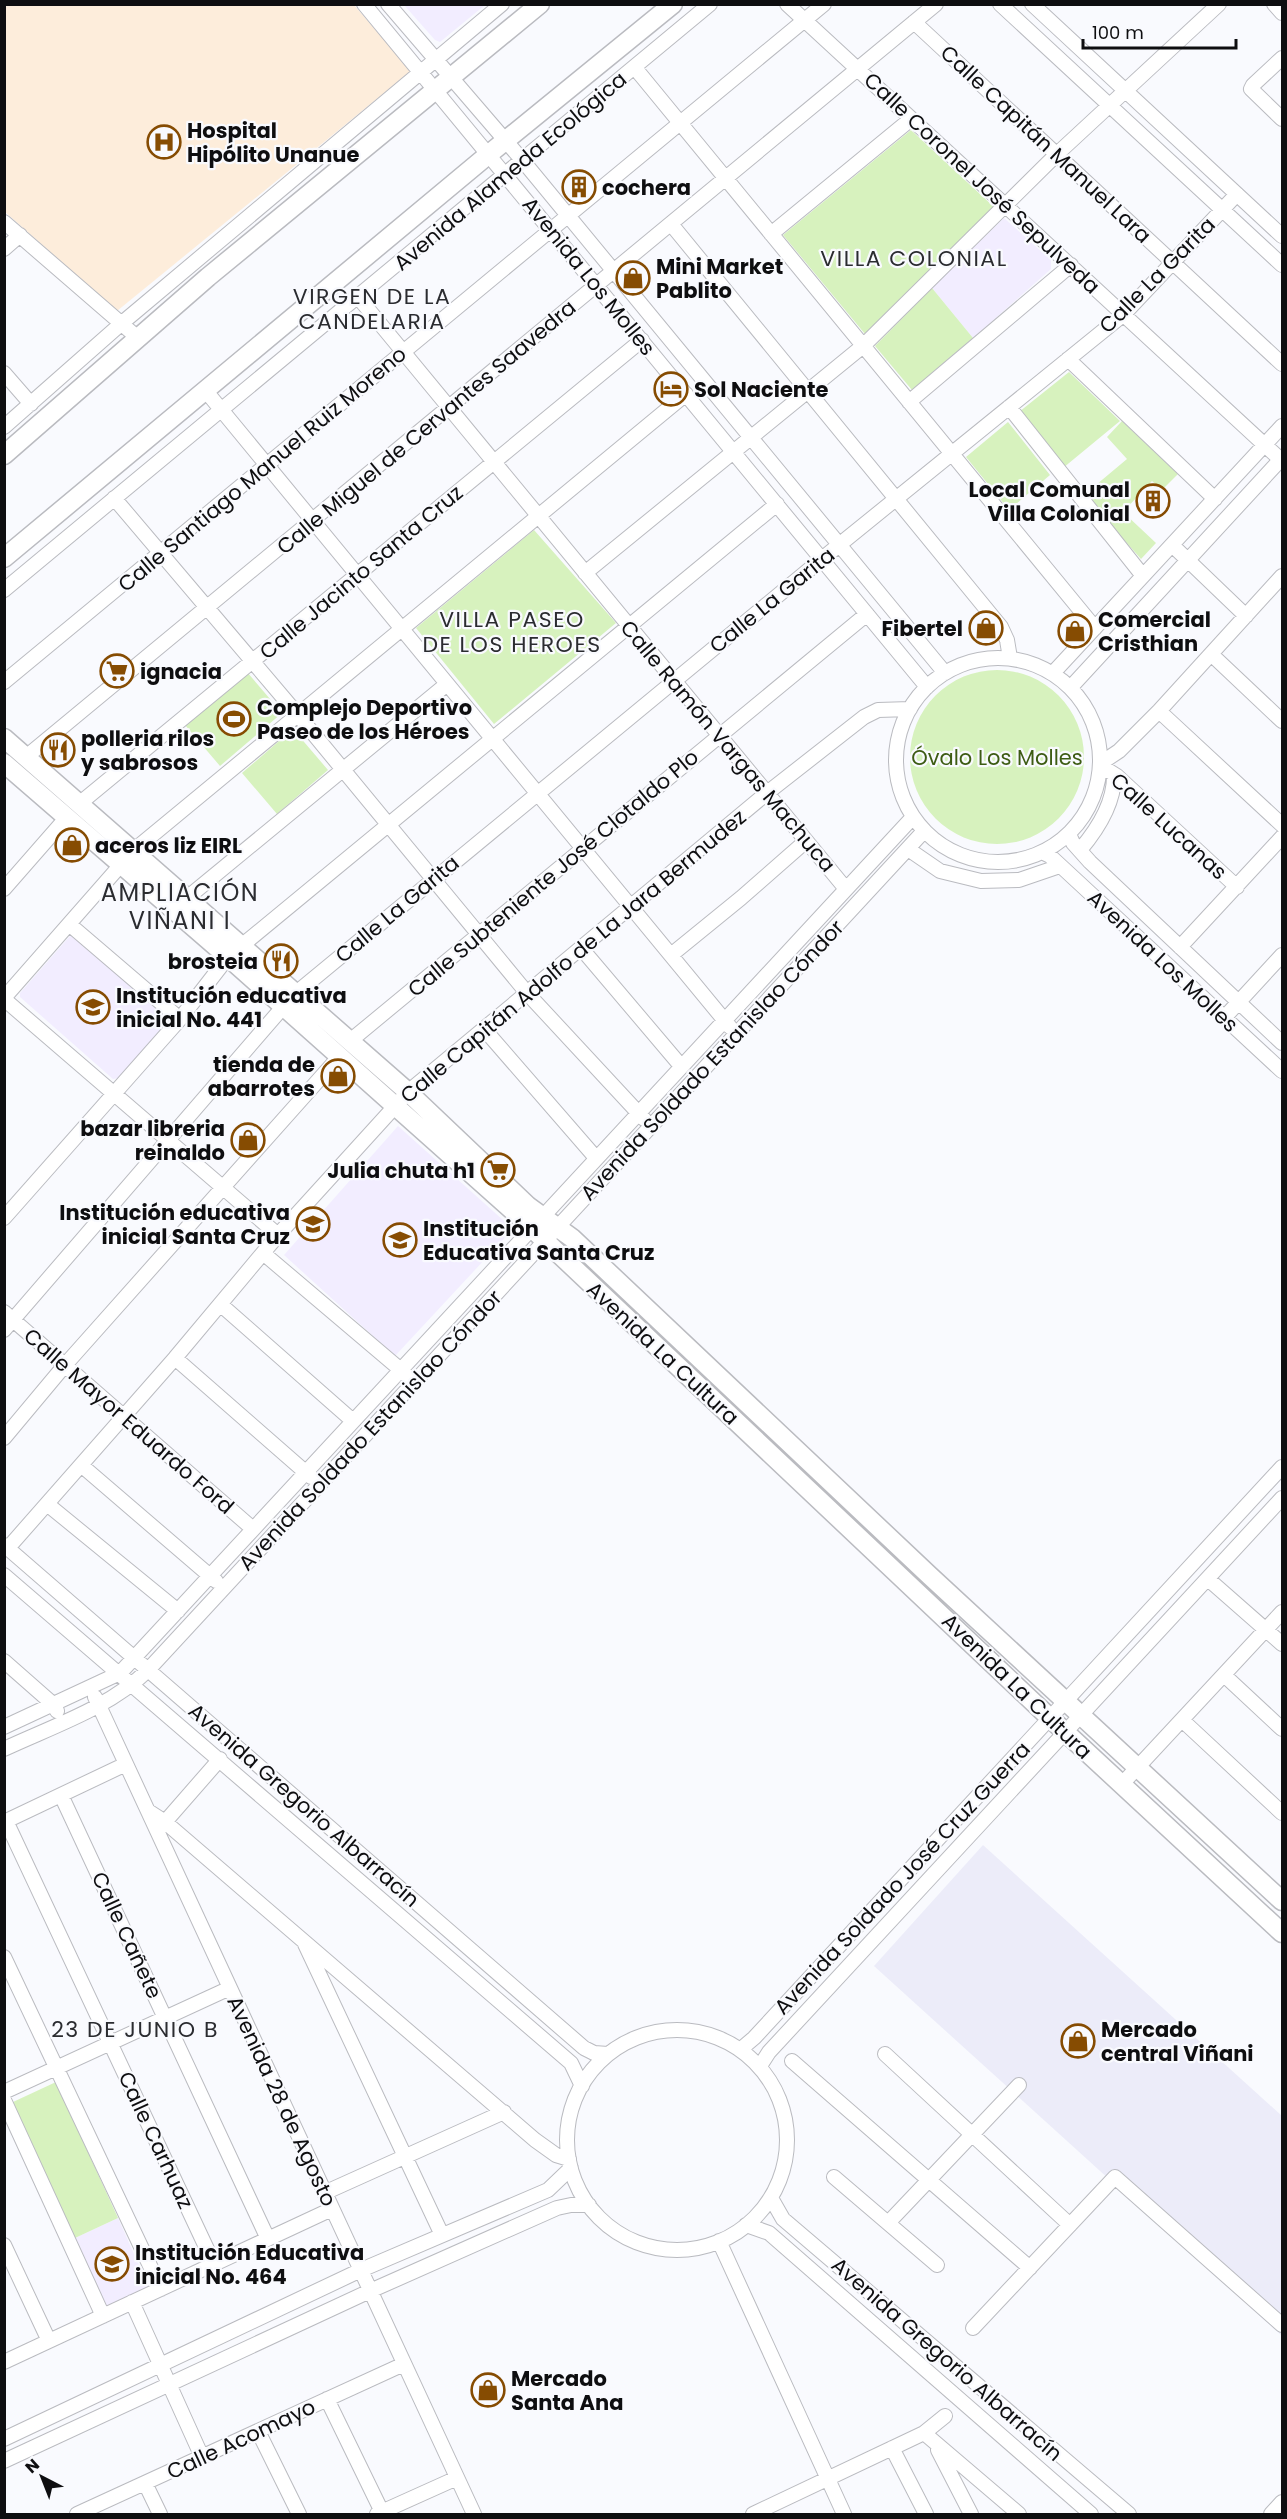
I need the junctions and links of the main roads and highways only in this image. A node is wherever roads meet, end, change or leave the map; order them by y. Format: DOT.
graph roads {
  1 [pos="540,4"];
  2 [pos="673,4"];
  3 [pos="4,455"];
  4 [pos="4,558"];
  5 [pos="4,738"];
  6 [pos="7,771"];
  7 [pos="73,810"];
  8 [pos="127,857"];
  9 [pos="235,952"];
  10 [pos="537,1222"];
  11 [pos="814,1465"];
  12 [pos="799,1480"];
  13 [pos="1282,1901"];
  14 [pos="1282,1933"];
  1 -- 3 [label="main road"];
  2 -- 4 [label="main road, Avenida Alameda Ecológica"];
  5 -- 7 [label="main road, Avenida La Cultura"];
  6 -- 7 [label="main road, Avenida La Cultura"];
  7 -- 8 [label="main road, Avenida La Cultura"];
  8 -- 9 [label="main road, Avenida La Cultura"];
  8 -- 9 [label="main road, Avenida La Cultura"];
  9 -- 10 [label="main road, Avenida La Cultura"];
  9 -- 10 [label="main road, Avenida La Cultura"];
  10 -- 11 [label="main road, Avenida La Cultura"];
  10 -- 12 [label="main road, Avenida La Cultura"];
  11 -- 12 [label="main road"];
  11 -- 13 [label="main road, Avenida La Cultura"];
  12 -- 14 [label="main road, Avenida La Cultura"];
}
